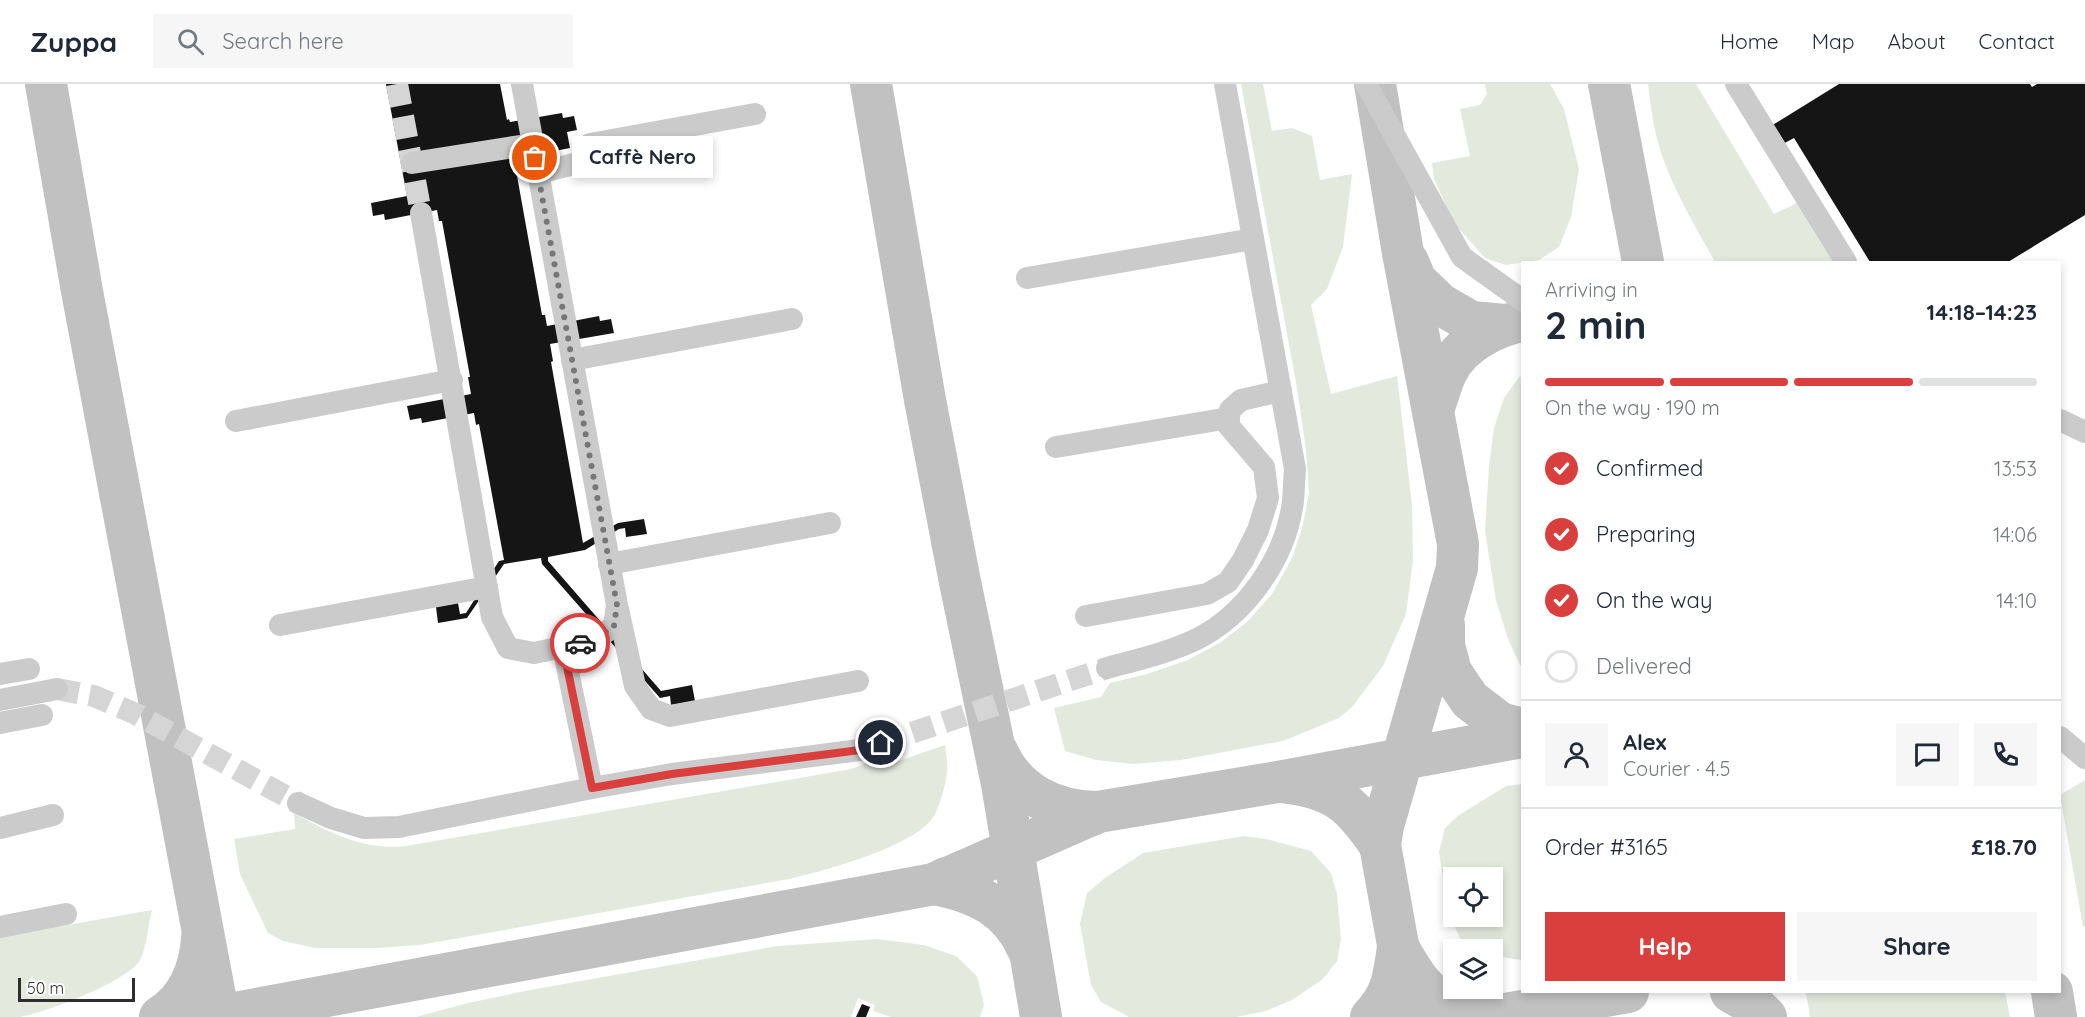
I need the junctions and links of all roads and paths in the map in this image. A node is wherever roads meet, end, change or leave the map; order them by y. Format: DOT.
graph roads {
  1 [pos="522,84"];
  2 [pos="1225,84"];
  3 [pos="1366,84"];
  4 [pos="1736,84"];
  5 [pos="755,114"];
  6 [pos="533,144"];
  7 [pos="412,163"];
  8 [pos="538,172"];
  9 [pos="421,213"];
  10 [pos="1253,239"];
  11 [pos="1845,261"];
  12 [pos="1027,278"];
  13 [pos="1521,299"];
  14 [pos="792,319"];
  15 [pos="572,360"];
  16 [pos="452,380"];
  17 [pos="1281,391"];
  18 [pos="1229,418"];
  19 [pos="2061,420"];
  20 [pos="236,421"];
  21 [pos="2085,432"];
  22 [pos="1056,447"];
  23 [pos="830,523"];
  24 [pos="609,564"];
  25 [pos="487,586"];
  26 [pos="617,605"];
  27 [pos="1086,616"];
  28 [pos="280,625"];
  29 [pos="563,647"];
  30 [pos="1107,668"];
  31 [pos="29,669"];
  32 [pos="0,674"];
  33 [pos="858,681"];
  34 [pos="57,689"];
  35 [pos="0,700"];
  36 [pos="42,715"];
  37 [pos="0,723"];
  38 [pos="2061,738"];
  39 [pos="881,743"];
  40 [pos="2085,758"];
  41 [pos="592,788"];
  42 [pos="298,803"];
  43 [pos="53,815"];
  44 [pos="0,828"];
  45 [pos="66,914"];
  46 [pos="0,927"];
  1 -- 6 [label="lane"];
  2 -- 10 [label="lane"];
  3 -- 13 [label="lane"];
  4 -- 11 [label="lane"];
  5 -- 8 [label="lane"];
  6 -- 7 [label="lane"];
  6 -- 8 [label="lane"];
  8 -- 15 [label="lane"];
  9 -- 16 [label="lane"];
  10 -- 12 [label="lane"];
  10 -- 17 [label="lane"];
  14 -- 15 [label="lane"];
  15 -- 24 [label="lane"];
  16 -- 20 [label="lane"];
  16 -- 25 [label="lane"];
  17 -- 18 [label="lane"];
  17 -- 30 [label="lane"];
  18 -- 22 [label="lane"];
  18 -- 27 [label="lane"];
  19 -- 21 [label="lane"];
  23 -- 24 [label="lane"];
  24 -- 26 [label="lane"];
  25 -- 28 [label="lane"];
  25 -- 29 [label="lane"];
  26 -- 29 [label="lane"];
  26 -- 33 [label="lane"];
  29 -- 41 [label="lane"];
  31 -- 32 [label="lane"];
  34 -- 35 [label="lane"];
  36 -- 37 [label="lane"];
  38 -- 40 [label="lane"];
  39 -- 41 [label="lane"];
  41 -- 42 [label="lane"];
  43 -- 44 [label="lane"];
  45 -- 46 [label="lane"];
}
